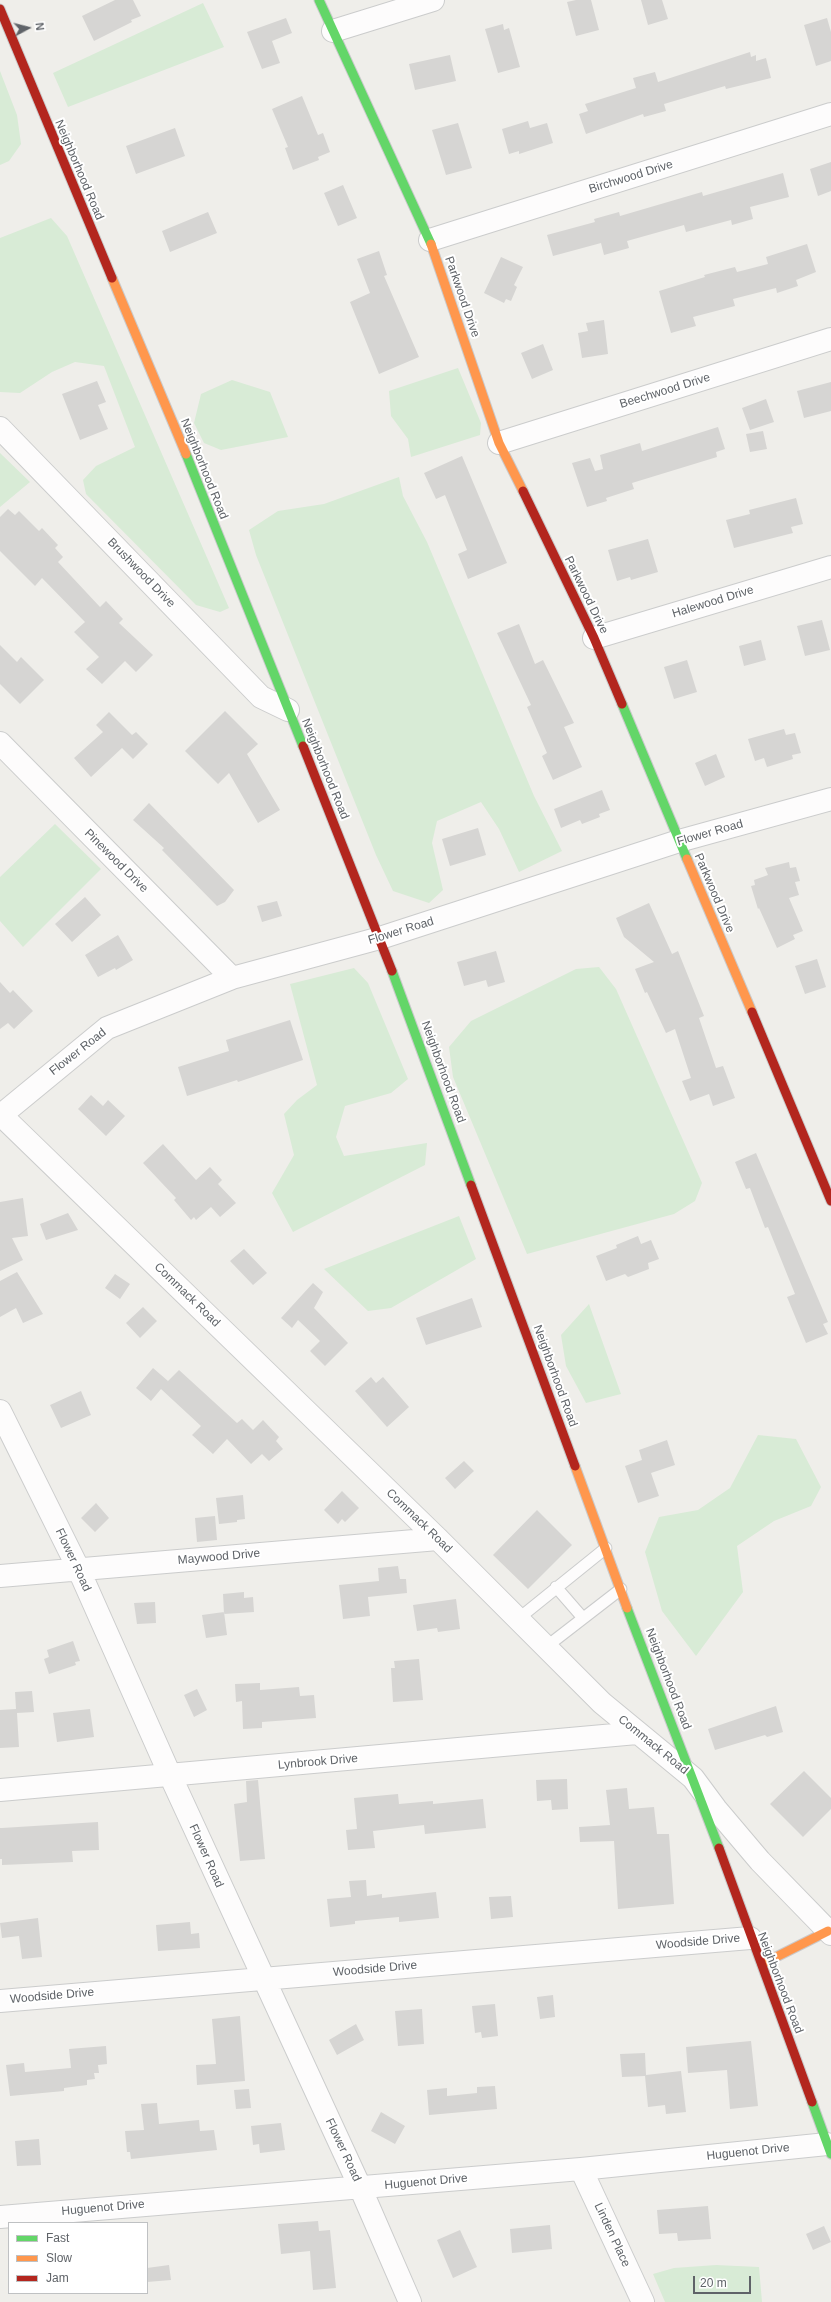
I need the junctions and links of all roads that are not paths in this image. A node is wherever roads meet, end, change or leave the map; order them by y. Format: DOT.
graph roads {
  1 [pos="319,0"];
  2 [pos="433,0"];
  3 [pos="0,9"];
  4 [pos="333,31"];
  5 [pos="831,114"];
  6 [pos="430,240"];
  7 [pos="831,339"];
  8 [pos="0,428"];
  9 [pos="499,443"];
  10 [pos="831,567"];
  11 [pos="594,638"];
  12 [pos="288,710"];
  13 [pos="0,743"];
  14 [pos="831,799"];
  15 [pos="679,841"];
  16 [pos="380,938"];
  17 [pos="232,978"];
  18 [pos="0,1115"];
  19 [pos="831,1201"];
  20 [pos="0,1411"];
  21 [pos="438,1539"];
  22 [pos="606,1548"];
  23 [pos="78,1568"];
  24 [pos="0,1576"];
  25 [pos="556,1587"];
  26 [pos="621,1589"];
  27 [pos="584,1618"];
  28 [pos="518,1619"];
  29 [pos="546,1648"];
  30 [pos="637,1733"];
  31 [pos="170,1775"];
  32 [pos="693,1778"];
  33 [pos="0,1790"];
  34 [pos="830,1933"];
  35 [pos="750,1938"];
  36 [pos="762,1964"];
  37 [pos="262,1978"];
  38 [pos="0,2001"];
  39 [pos="829,2149"];
  40 [pos="581,2169"];
  41 [pos="360,2188"];
  42 [pos="0,2217"];
  43 [pos="410,2302"];
  44 [pos="643,2302"];
  1 -- 4 [label="main road, Parkwood Drive"];
  2 -- 4 [label="street"];
  3 -- 12 [label="main road, Neighborhood Road"];
  4 -- 6 [label="main road, Parkwood Drive"];
  5 -- 6 [label="street, Birchwood Drive"];
  6 -- 9 [label="main road, Parkwood Drive"];
  7 -- 9 [label="street, Beechwood Drive"];
  8 -- 12 [label="street, Brushwood Drive"];
  9 -- 11 [label="main road, Parkwood Drive"];
  10 -- 11 [label="street, Halewood Drive"];
  11 -- 15 [label="main road, Parkwood Drive"];
  12 -- 16 [label="main road, Neighborhood Road"];
  13 -- 17 [label="street, Pinewood Drive"];
  14 -- 15 [label="street, Flower Road"];
  15 -- 16 [label="street, Flower Road"];
  15 -- 19 [label="main road, Parkwood Drive"];
  16 -- 17 [label="street, Flower Road"];
  16 -- 22 [label="main road, Neighborhood Road"];
  17 -- 18 [label="street, Flower Road"];
  18 -- 21 [label="street, Commack Road"];
  20 -- 23 [label="street, Flower Road"];
  21 -- 23 [label="street, Maywood Drive"];
  21 -- 28 [label="street, Commack Road"];
  22 -- 25 [label="lane"];
  22 -- 26 [label="main road, Neighborhood Road"];
  23 -- 24 [label="street, Maywood Drive"];
  23 -- 31 [label="street, Flower Road"];
  25 -- 27 [label="lane"];
  25 -- 28 [label="lane"];
  26 -- 27 [label="lane"];
  26 -- 32 [label="main road, Neighborhood Road"];
  27 -- 29 [label="lane"];
  28 -- 29 [label="street, Commack Road"];
  29 -- 30 [label="street, Commack Road"];
  30 -- 31 [label="street, Lynbrook Drive"];
  30 -- 32 [label="street, Commack Road"];
  31 -- 33 [label="street, Lynbrook Drive"];
  31 -- 37 [label="street, Flower Road"];
  32 -- 34 [label="street, Commack Road"];
  32 -- 35 [label="main road, Neighborhood Road"];
  34 -- 36 [label="main road"];
  35 -- 36 [label="main road, Neighborhood Road"];
  35 -- 37 [label="street, Woodside Drive"];
  36 -- 39 [label="main road, Neighborhood Road"];
  37 -- 38 [label="street, Woodside Drive"];
  37 -- 41 [label="street, Flower Road"];
  39 -- 40 [label="street, Huguenot Drive"];
  40 -- 41 [label="street, Huguenot Drive"];
  40 -- 44 [label="street, Linden Place"];
  41 -- 42 [label="street, Huguenot Drive"];
  41 -- 43 [label="street, Flower Road"];
}
